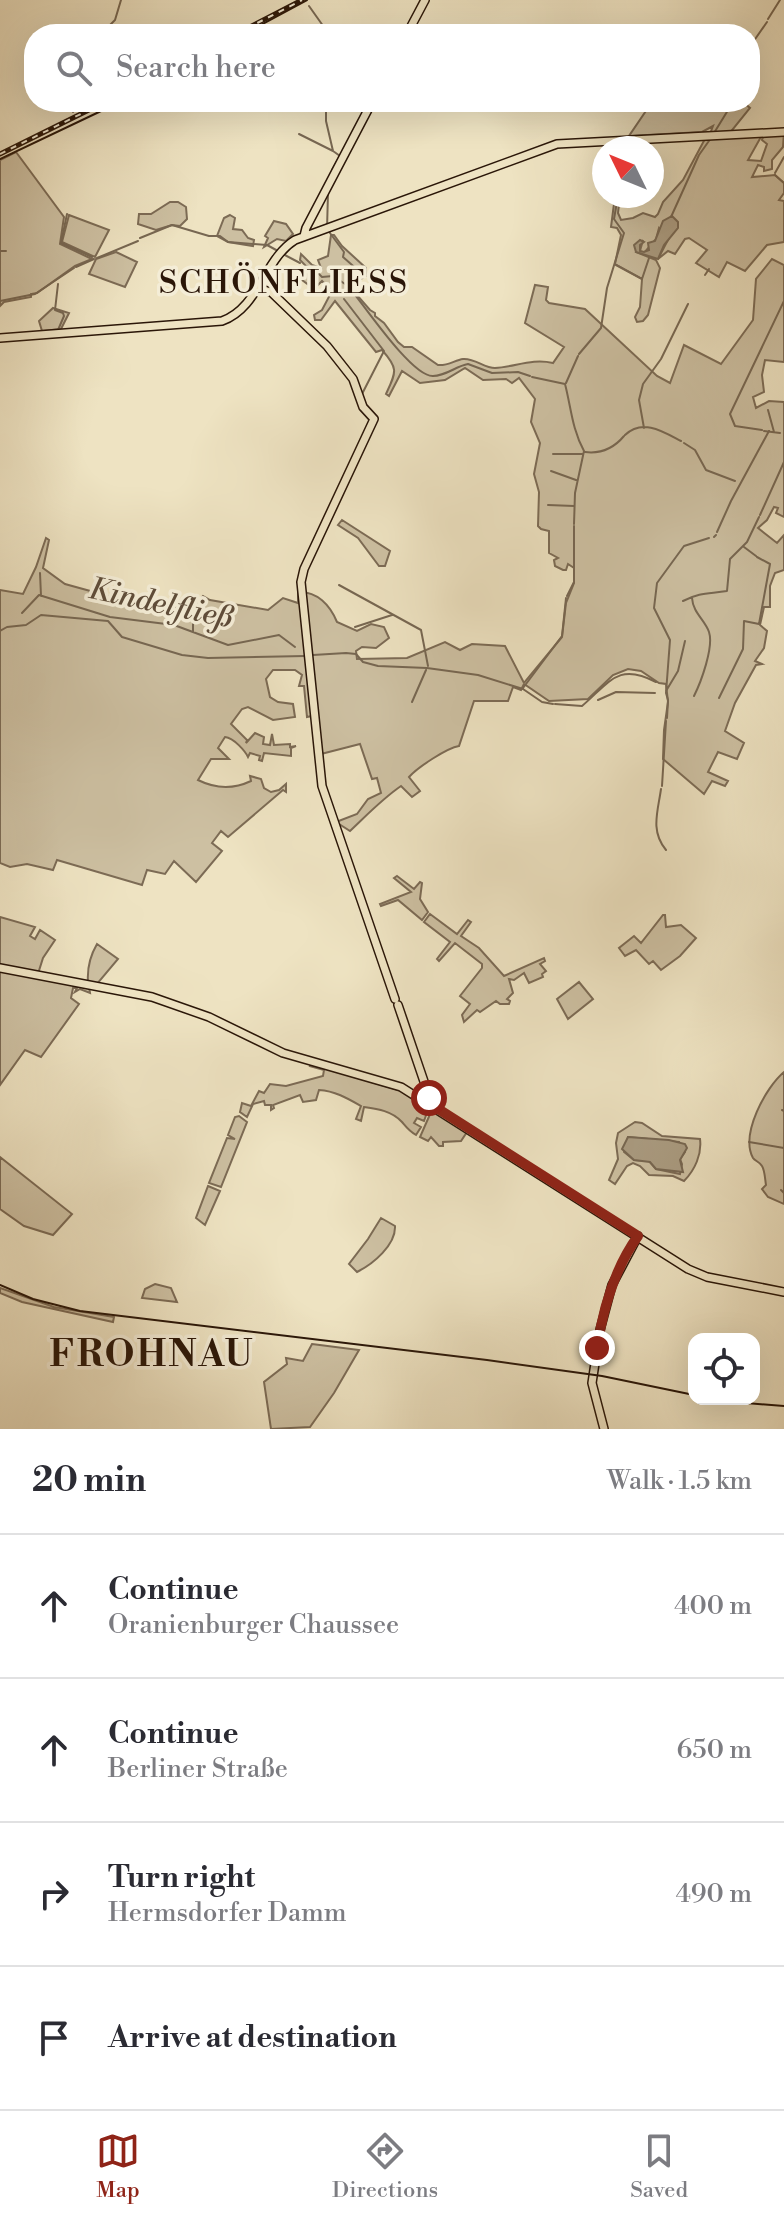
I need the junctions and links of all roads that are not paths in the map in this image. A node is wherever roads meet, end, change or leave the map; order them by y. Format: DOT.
graph roads {
  1 [pos="425,0"];
  2 [pos="412,24"];
  3 [pos="367,112"];
  4 [pos="784,132"];
  5 [pos="304,236"];
  6 [pos="257,288"];
  7 [pos="1,339"];
  8 [pos="0,968"];
  9 [pos="427,1097"];
  10 [pos="638,1236"];
  11 [pos="784,1292"];
  12 [pos="604,1429"];
  1 -- 2 [label="main road"];
  3 -- 5 [label="main road"];
  4 -- 5 [label="main road"];
  5 -- 6 [label="main road"];
  6 -- 7 [label="main road"];
  6 -- 9 [label="main road"];
  8 -- 9 [label="main road"];
  9 -- 10 [label="main road"];
  10 -- 11 [label="main road"];
  10 -- 12 [label="main road"];
}
